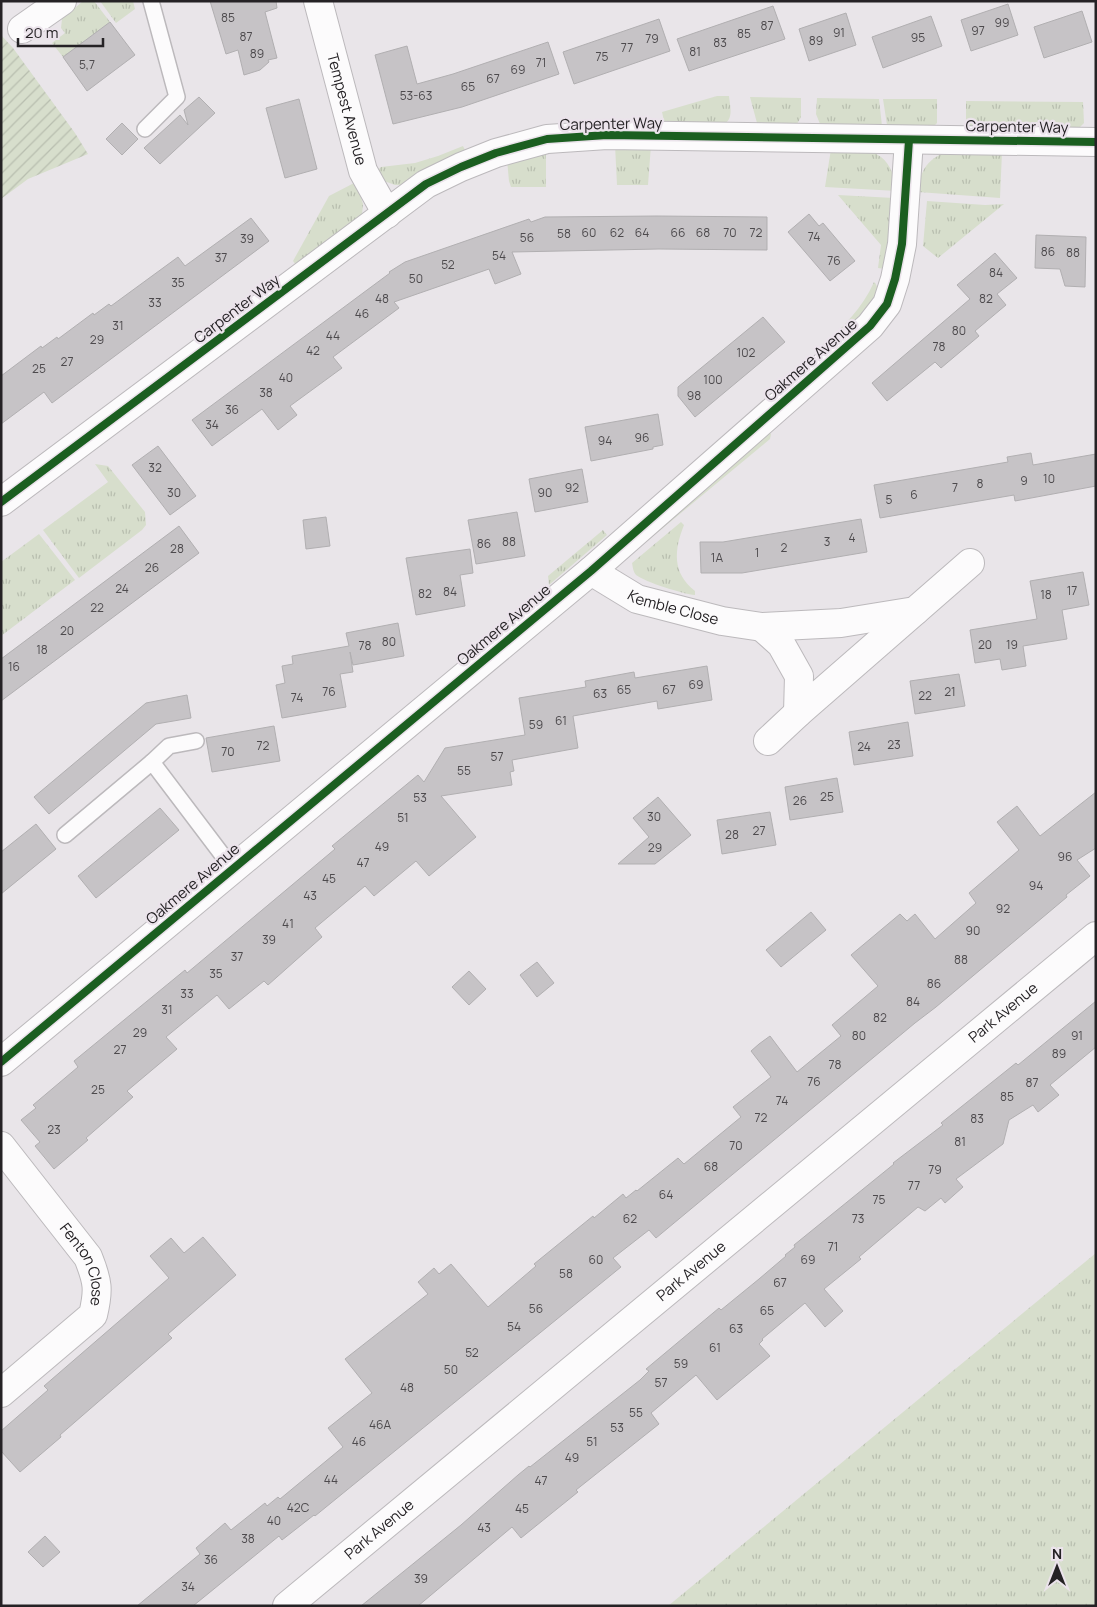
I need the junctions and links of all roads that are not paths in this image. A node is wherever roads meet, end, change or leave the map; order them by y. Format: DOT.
graph roads {
  1 [pos="62,1"];
  2 [pos="151,1"];
  3 [pos="318,1"];
  4 [pos="22,29"];
  5 [pos="145,129"];
  6 [pos="909,140"];
  7 [pos="1096,142"];
  8 [pos="387,214"];
  9 [pos="1,502"];
  10 [pos="970,563"];
  11 [pos="591,571"];
  12 [pos="915,610"];
  13 [pos="762,626"];
  14 [pos="798,713"];
  15 [pos="196,741"];
  16 [pos="768,741"];
  17 [pos="152,762"];
  18 [pos="64,835"];
  19 [pos="233,869"];
  20 [pos="1096,936"];
  21 [pos="1,1062"];
  22 [pos="1,1146"];
  23 [pos="1,1393"];
  24 [pos="287,1606"];
  1 -- 4 [label="street"];
  2 -- 5 [label="lane"];
  3 -- 8 [label="street, Tempest Avenue"];
  6 -- 7 [label="street, Carpenter Way"];
  6 -- 8 [label="street, Carpenter Way"];
  6 -- 11 [label="street, Oakmere Avenue"];
  8 -- 9 [label="street, Carpenter Way"];
  10 -- 12 [label="street"];
  11 -- 13 [label="street, Kemble Close"];
  11 -- 19 [label="street, Oakmere Avenue"];
  12 -- 13 [label="street, Kemble Close"];
  12 -- 14 [label="street"];
  13 -- 14 [label="street"];
  14 -- 16 [label="street"];
  15 -- 17 [label="lane"];
  17 -- 18 [label="lane"];
  17 -- 19 [label="lane"];
  19 -- 21 [label="street, Oakmere Avenue"];
  20 -- 24 [label="street, Park Avenue"];
  22 -- 23 [label="street, Fenton Close"];
}
